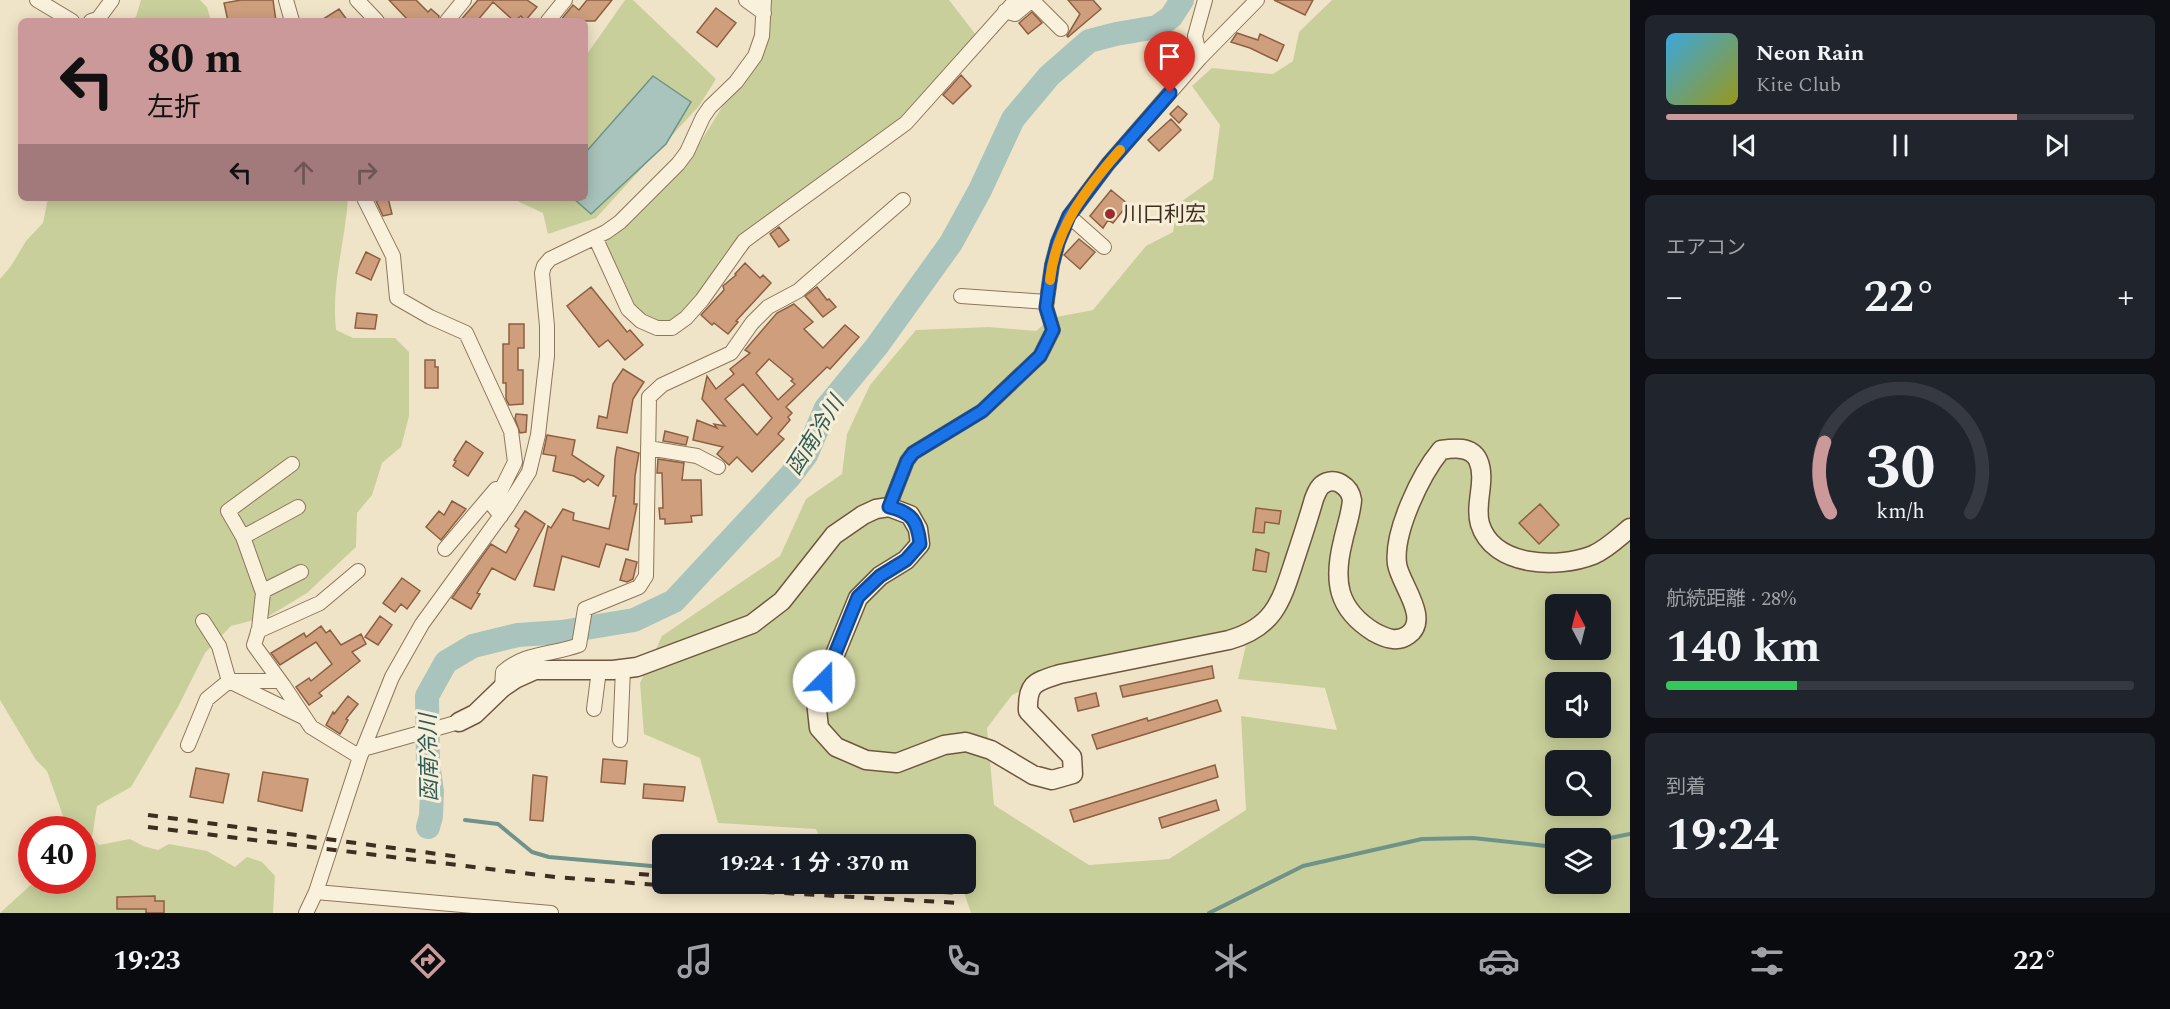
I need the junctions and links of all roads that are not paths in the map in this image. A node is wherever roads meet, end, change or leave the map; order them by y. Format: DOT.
graph roads {
  1 [pos="37,0"];
  2 [pos="112,0"];
  3 [pos="286,0"];
  4 [pos="464,0"];
  5 [pos="565,0"];
  6 [pos="746,0"];
  7 [pos="1016,0"];
  8 [pos="1205,0"];
  9 [pos="1257,0"];
  10 [pos="360,1"];
  11 [pos="764,7"];
  12 [pos="1005,11"];
  13 [pos="67,18"];
  14 [pos="100,18"];
  15 [pos="291,18"];
  16 [pos="374,18"];
  17 [pos="449,18"];
  18 [pos="550,18"];
  19 [pos="1061,29"];
  20 [pos="1200,58"];
  21 [pos="903,200"];
  22 [pos="366,201"];
  23 [pos="1069,216"];
  24 [pos="594,237"];
  25 [pos="1104,247"];
  26 [pos="961,296"];
  27 [pos="1047,302"];
  28 [pos="648,448"];
  29 [pos="292,464"];
  30 [pos="718,467"];
  31 [pos="510,472"];
  32 [pos="298,507"];
  33 [pos="889,507"];
  34 [pos="501,516"];
  35 [pos="1630,528"];
  36 [pos="243,537"];
  37 [pos="445,549"];
  38 [pos="358,571"];
  39 [pos="301,572"];
  40 [pos="263,591"];
  41 [pos="203,621"];
  42 [pos="258,631"];
  43 [pos="623,669"];
  44 [pos="599,670"];
  45 [pos="229,681"];
  46 [pos="280,681"];
  47 [pos="502,688"];
  48 [pos="594,709"];
  49 [pos="305,718"];
  50 [pos="459,722"];
  51 [pos="620,740"];
  52 [pos="188,745"];
  53 [pos="361,753"];
  54 [pos="316,892"];
  55 [pos="306,913"];
  56 [pos="551,913"];
  1 -- 13 [label="street"];
  2 -- 14 [label="street"];
  3 -- 15 [label="street"];
  4 -- 17 [label="street"];
  5 -- 18 [label="street"];
  6 -- 11 [label="street"];
  7 -- 12 [label="street"];
  8 -- 20 [label="street"];
  9 -- 20 [label="street"];
  10 -- 16 [label="street"];
  11 -- 24 [label="street"];
  12 -- 19 [label="street"];
  12 -- 24 [label="street"];
  20 -- 23 [label="street"];
  21 -- 28 [label="street"];
  22 -- 31 [label="street"];
  23 -- 25 [label="street"];
  23 -- 27 [label="street"];
  24 -- 34 [label="street"];
  26 -- 27 [label="street"];
  27 -- 33 [label="street"];
  28 -- 30 [label="street"];
  28 -- 47 [label="street"];
  29 -- 36 [label="street"];
  31 -- 34 [label="street"];
  31 -- 37 [label="street"];
  32 -- 36 [label="street"];
  33 -- 35 [label="street"];
  33 -- 43 [label="street"];
  34 -- 53 [label="street"];
  36 -- 40 [label="street"];
  38 -- 42 [label="street"];
  39 -- 40 [label="street"];
  40 -- 42 [label="street"];
  41 -- 45 [label="street"];
  42 -- 46 [label="street"];
  43 -- 44 [label="street"];
  43 -- 51 [label="street"];
  44 -- 47 [label="street"];
  44 -- 48 [label="street"];
  45 -- 46 [label="street"];
  45 -- 49 [label="street"];
  45 -- 52 [label="street"];
  46 -- 49 [label="street"];
  47 -- 50 [label="street"];
  49 -- 53 [label="street"];
  50 -- 53 [label="street"];
  53 -- 54 [label="street"];
  54 -- 55 [label="street"];
  54 -- 56 [label="street"];
}
